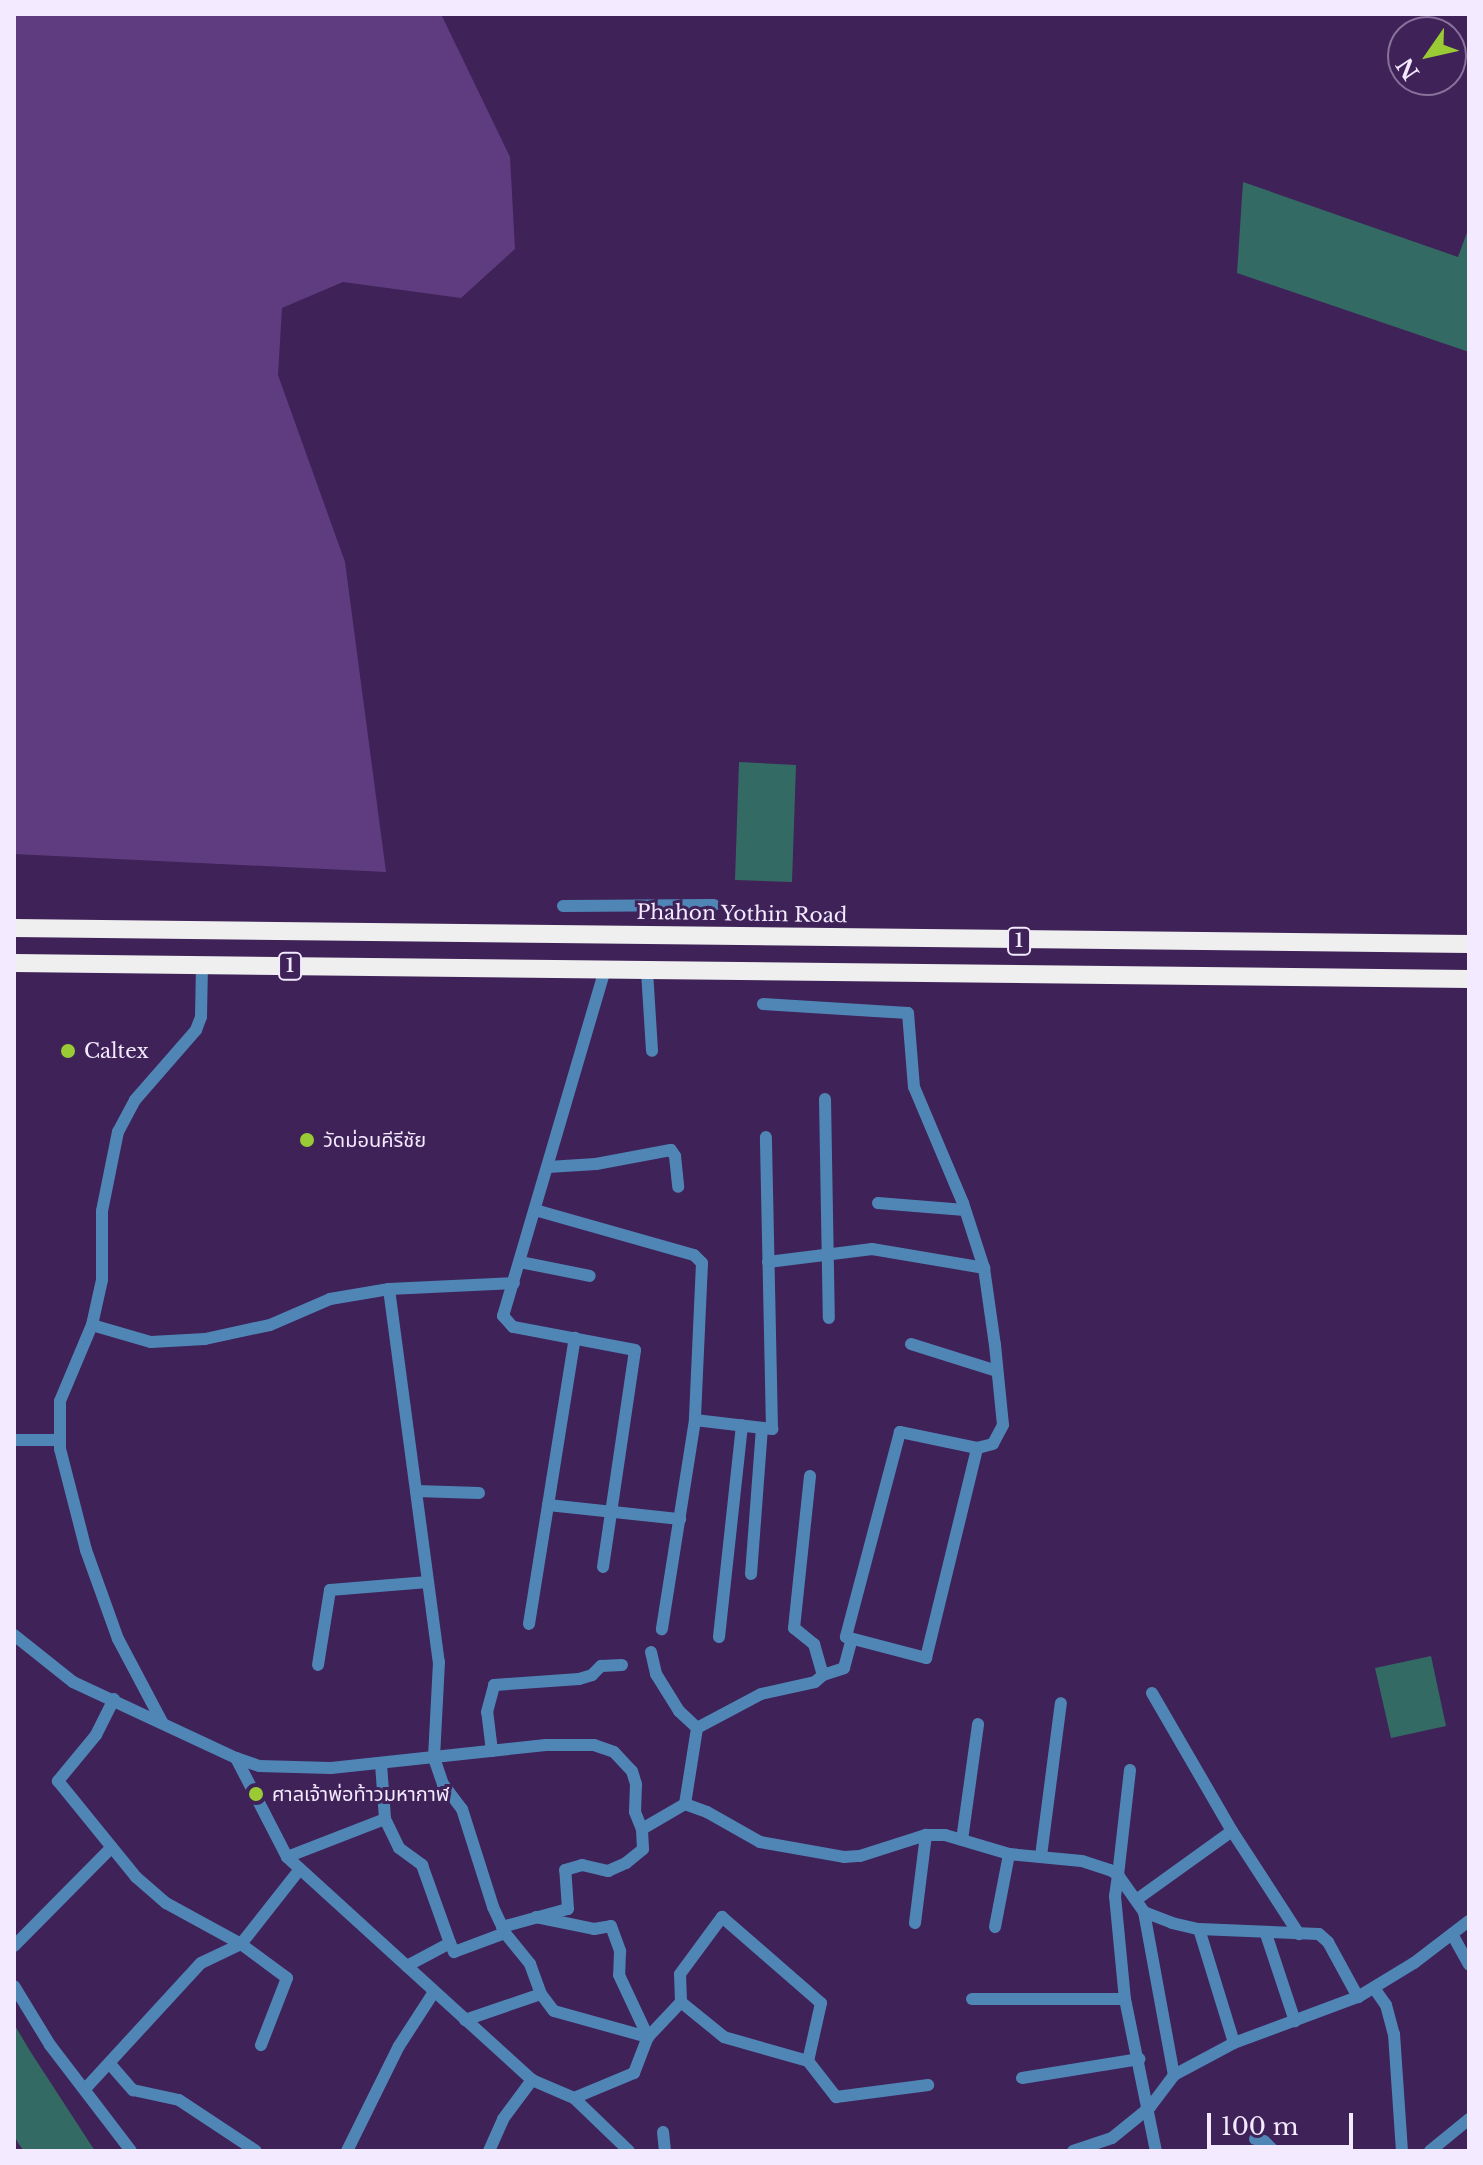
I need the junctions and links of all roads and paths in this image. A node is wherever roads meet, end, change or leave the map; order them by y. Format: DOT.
graph roads {
  1 [pos="714,905"];
  2 [pos="563,906"];
  3 [pos="14,928"];
  4 [pos="568,933"];
  5 [pos="1469,944"];
  6 [pos="14,963"];
  7 [pos="202,965"];
  8 [pos="566,969"];
  9 [pos="605,970"];
  10 [pos="647,971"];
  11 [pos="1469,979"];
  12 [pos="763,1004"];
  13 [pos="652,1051"];
  14 [pos="825,1099"];
  15 [pos="766,1137"];
  16 [pos="548,1167"];
  17 [pos="678,1187"];
  18 [pos="878,1203"];
  19 [pos="535,1210"];
  20 [pos="965,1210"];
  21 [pos="828,1253"];
  22 [pos="520,1262"];
  23 [pos="768,1262"];
  24 [pos="984,1268"];
  25 [pos="590,1276"];
  26 [pos="514,1283"];
  27 [pos="389,1289"];
  28 [pos="829,1318"];
  29 [pos="92,1325"];
  30 [pos="575,1338"];
  31 [pos="911,1344"];
  32 [pos="997,1371"];
  33 [pos="695,1420"];
  34 [pos="742,1425"];
  35 [pos="762,1428"];
  36 [pos="14,1440"];
  37 [pos="60,1440"];
  38 [pos="977,1448"];
  39 [pos="810,1476"];
  40 [pos="416,1491"];
  41 [pos="479,1493"];
  42 [pos="548,1505"];
  43 [pos="611,1511"];
  44 [pos="680,1519"];
  45 [pos="603,1567"];
  46 [pos="751,1574"];
  47 [pos="428,1582"];
  48 [pos="529,1624"];
  49 [pos="662,1629"];
  50 [pos="14,1635"];
  51 [pos="719,1637"];
  52 [pos="852,1639"];
  53 [pos="651,1652"];
  54 [pos="318,1665"];
  55 [pos="622,1665"];
  56 [pos="823,1675"];
  57 [pos="1152,1693"];
  58 [pos="114,1699"];
  59 [pos="1061,1703"];
  60 [pos="162,1722"];
  61 [pos="978,1724"];
  62 [pos="697,1728"];
  63 [pos="492,1751"];
  64 [pos="236,1758"];
  65 [pos="434,1758"];
  66 [pos="381,1764"];
  67 [pos="1130,1770"];
  68 [pos="685,1804"];
  69 [pos="385,1819"];
  70 [pos="642,1829"];
  71 [pos="1232,1831"];
  72 [pos="926,1835"];
  73 [pos="962,1840"];
  74 [pos="112,1847"];
  75 [pos="1009,1854"];
  76 [pos="1041,1856"];
  77 [pos="287,1857"];
  78 [pos="300,1869"];
  79 [pos="1118,1875"];
  80 [pos="1136,1900"];
  81 [pos="1144,1912"];
  82 [pos="536,1917"];
  83 [pos="1469,1921"];
  84 [pos="915,1923"];
  85 [pos="995,1927"];
  86 [pos="1199,1929"];
  87 [pos="504,1930"];
  88 [pos="1266,1934"];
  89 [pos="1299,1934"];
  90 [pos="1452,1934"];
  91 [pos="450,1943"];
  92 [pos="241,1944"];
  93 [pos="14,1946"];
  94 [pos="1469,1965"];
  95 [pos="407,1966"];
  96 [pos="14,1986"];
  97 [pos="1374,1988"];
  98 [pos="434,1992"];
  99 [pos="541,1994"];
  100 [pos="1358,1997"];
  101 [pos="972,1999"];
  102 [pos="1125,1999"];
  103 [pos="681,2002"];
  104 [pos="465,2020"];
  105 [pos="1295,2021"];
  106 [pos="648,2037"];
  107 [pos="1234,2043"];
  108 [pos="261,2045"];
  109 [pos="1139,2059"];
  110 [pos="808,2061"];
  111 [pos="110,2064"];
  112 [pos="1174,2075"];
  113 [pos="1022,2078"];
  114 [pos="532,2080"];
  115 [pos="928,2085"];
  116 [pos="85,2089"];
  117 [pos="574,2098"];
  118 [pos="1150,2107"];
  119 [pos="1469,2119"];
  120 [pos="663,2132"];
  121 [pos="1255,2139"];
  122 [pos="1090,2148"];
  123 [pos="131,2151"];
  124 [pos="256,2151"];
  125 [pos="347,2151"];
  126 [pos="489,2151"];
  127 [pos="629,2151"];
  128 [pos="665,2151"];
  129 [pos="1073,2151"];
  130 [pos="1156,2151"];
  131 [pos="1274,2151"];
  132 [pos="1402,2151"];
  133 [pos="1430,2151"];
  1 -- 2 [label="street"];
  3 -- 4 [label="highway, Phahon Yothin Road / 1"];
  4 -- 5 [label="highway, Phahon Yothin Road / 1"];
  4 -- 8 [label="highway"];
  6 -- 7 [label="highway, 1"];
  7 -- 8 [label="highway, 1"];
  7 -- 29 [label="street"];
  8 -- 9 [label="highway, 1"];
  9 -- 10 [label="highway, 1"];
  9 -- 16 [label="street"];
  10 -- 11 [label="highway, 1"];
  10 -- 13 [label="street"];
  12 -- 20 [label="street"];
  14 -- 21 [label="street"];
  15 -- 23 [label="street"];
  16 -- 17 [label="street"];
  16 -- 19 [label="street"];
  18 -- 20 [label="street"];
  19 -- 22 [label="street"];
  19 -- 33 [label="street"];
  20 -- 24 [label="street"];
  21 -- 23 [label="street"];
  21 -- 24 [label="street"];
  21 -- 28 [label="street"];
  22 -- 25 [label="street"];
  22 -- 26 [label="street"];
  23 -- 35 [label="street"];
  24 -- 32 [label="street"];
  26 -- 27 [label="street"];
  26 -- 30 [label="street"];
  27 -- 29 [label="street"];
  27 -- 40 [label="street"];
  29 -- 37 [label="street"];
  30 -- 42 [label="street"];
  30 -- 43 [label="street"];
  31 -- 32 [label="street"];
  32 -- 38 [label="street"];
  33 -- 34 [label="street"];
  33 -- 44 [label="street"];
  34 -- 35 [label="street"];
  34 -- 51 [label="street"];
  35 -- 46 [label="street"];
  36 -- 37 [label="street"];
  37 -- 60 [label="street"];
  38 -- 52 [label="street"];
  38 -- 52 [label="street"];
  39 -- 56 [label="street"];
  40 -- 41 [label="street"];
  40 -- 47 [label="street"];
  42 -- 43 [label="street"];
  42 -- 48 [label="street"];
  43 -- 44 [label="street"];
  43 -- 45 [label="street"];
  44 -- 49 [label="street"];
  47 -- 54 [label="street"];
  47 -- 65 [label="street"];
  50 -- 58 [label="street"];
  52 -- 56 [label="street"];
  53 -- 62 [label="street"];
  55 -- 63 [label="street"];
  56 -- 62 [label="street"];
  57 -- 71 [label="street"];
  58 -- 60 [label="street"];
  58 -- 74 [label="street"];
  59 -- 76 [label="street"];
  60 -- 64 [label="street"];
  61 -- 73 [label="street"];
  62 -- 68 [label="street"];
  63 -- 65 [label="street"];
  63 -- 70 [label="street"];
  64 -- 66 [label="street"];
  64 -- 77 [label="street"];
  65 -- 66 [label="street"];
  65 -- 87 [label="street"];
  66 -- 69 [label="street"];
  67 -- 79 [label="street"];
  68 -- 70 [label="street"];
  68 -- 72 [label="street"];
  69 -- 77 [label="street"];
  69 -- 91 [label="street"];
  70 -- 82 [label="street"];
  71 -- 80 [label="street"];
  71 -- 89 [label="street"];
  72 -- 73 [label="street"];
  72 -- 84 [label="street"];
  73 -- 75 [label="street"];
  74 -- 92 [label="street"];
  74 -- 93 [label="street"];
  75 -- 76 [label="street"];
  75 -- 85 [label="street"];
  76 -- 79 [label="street"];
  77 -- 78 [label="street"];
  78 -- 92 [label="street"];
  78 -- 95 [label="street"];
  79 -- 80 [label="street"];
  79 -- 102 [label="street"];
  80 -- 81 [label="street"];
  81 -- 86 [label="street"];
  81 -- 112 [label="street"];
  82 -- 87 [label="street"];
  82 -- 106 [label="street"];
  83 -- 90 [label="street"];
  86 -- 88 [label="street"];
  86 -- 107 [label="street"];
  87 -- 91 [label="street"];
  87 -- 99 [label="street"];
  88 -- 89 [label="street"];
  88 -- 105 [label="street"];
  89 -- 100 [label="street"];
  90 -- 94 [label="street"];
  90 -- 97 [label="street"];
  91 -- 95 [label="street"];
  92 -- 108 [label="street"];
  92 -- 111 [label="street"];
  95 -- 98 [label="street"];
  96 -- 116 [label="street"];
  97 -- 100 [label="street"];
  97 -- 132 [label="street"];
  98 -- 104 [label="street"];
  98 -- 125 [label="street"];
  99 -- 104 [label="street"];
  99 -- 106 [label="street"];
  100 -- 105 [label="street"];
  101 -- 102 [label="street"];
  102 -- 109 [label="street"];
  103 -- 106 [label="street"];
  103 -- 110 [label="street"];
  103 -- 110 [label="street"];
  104 -- 114 [label="street"];
  105 -- 107 [label="street"];
  106 -- 117 [label="street"];
  107 -- 112 [label="street"];
  109 -- 113 [label="street"];
  109 -- 118 [label="street"];
  110 -- 115 [label="street"];
  111 -- 116 [label="street"];
  111 -- 124 [label="street"];
  112 -- 118 [label="street"];
  114 -- 117 [label="street"];
  114 -- 126 [label="street"];
  116 -- 123 [label="street"];
  117 -- 127 [label="street"];
  118 -- 122 [label="street"];
  118 -- 130 [label="street"];
  119 -- 133 [label="street"];
  120 -- 128 [label="street"];
  121 -- 131 [label="street"];
  122 -- 129 [label="street"];
}
